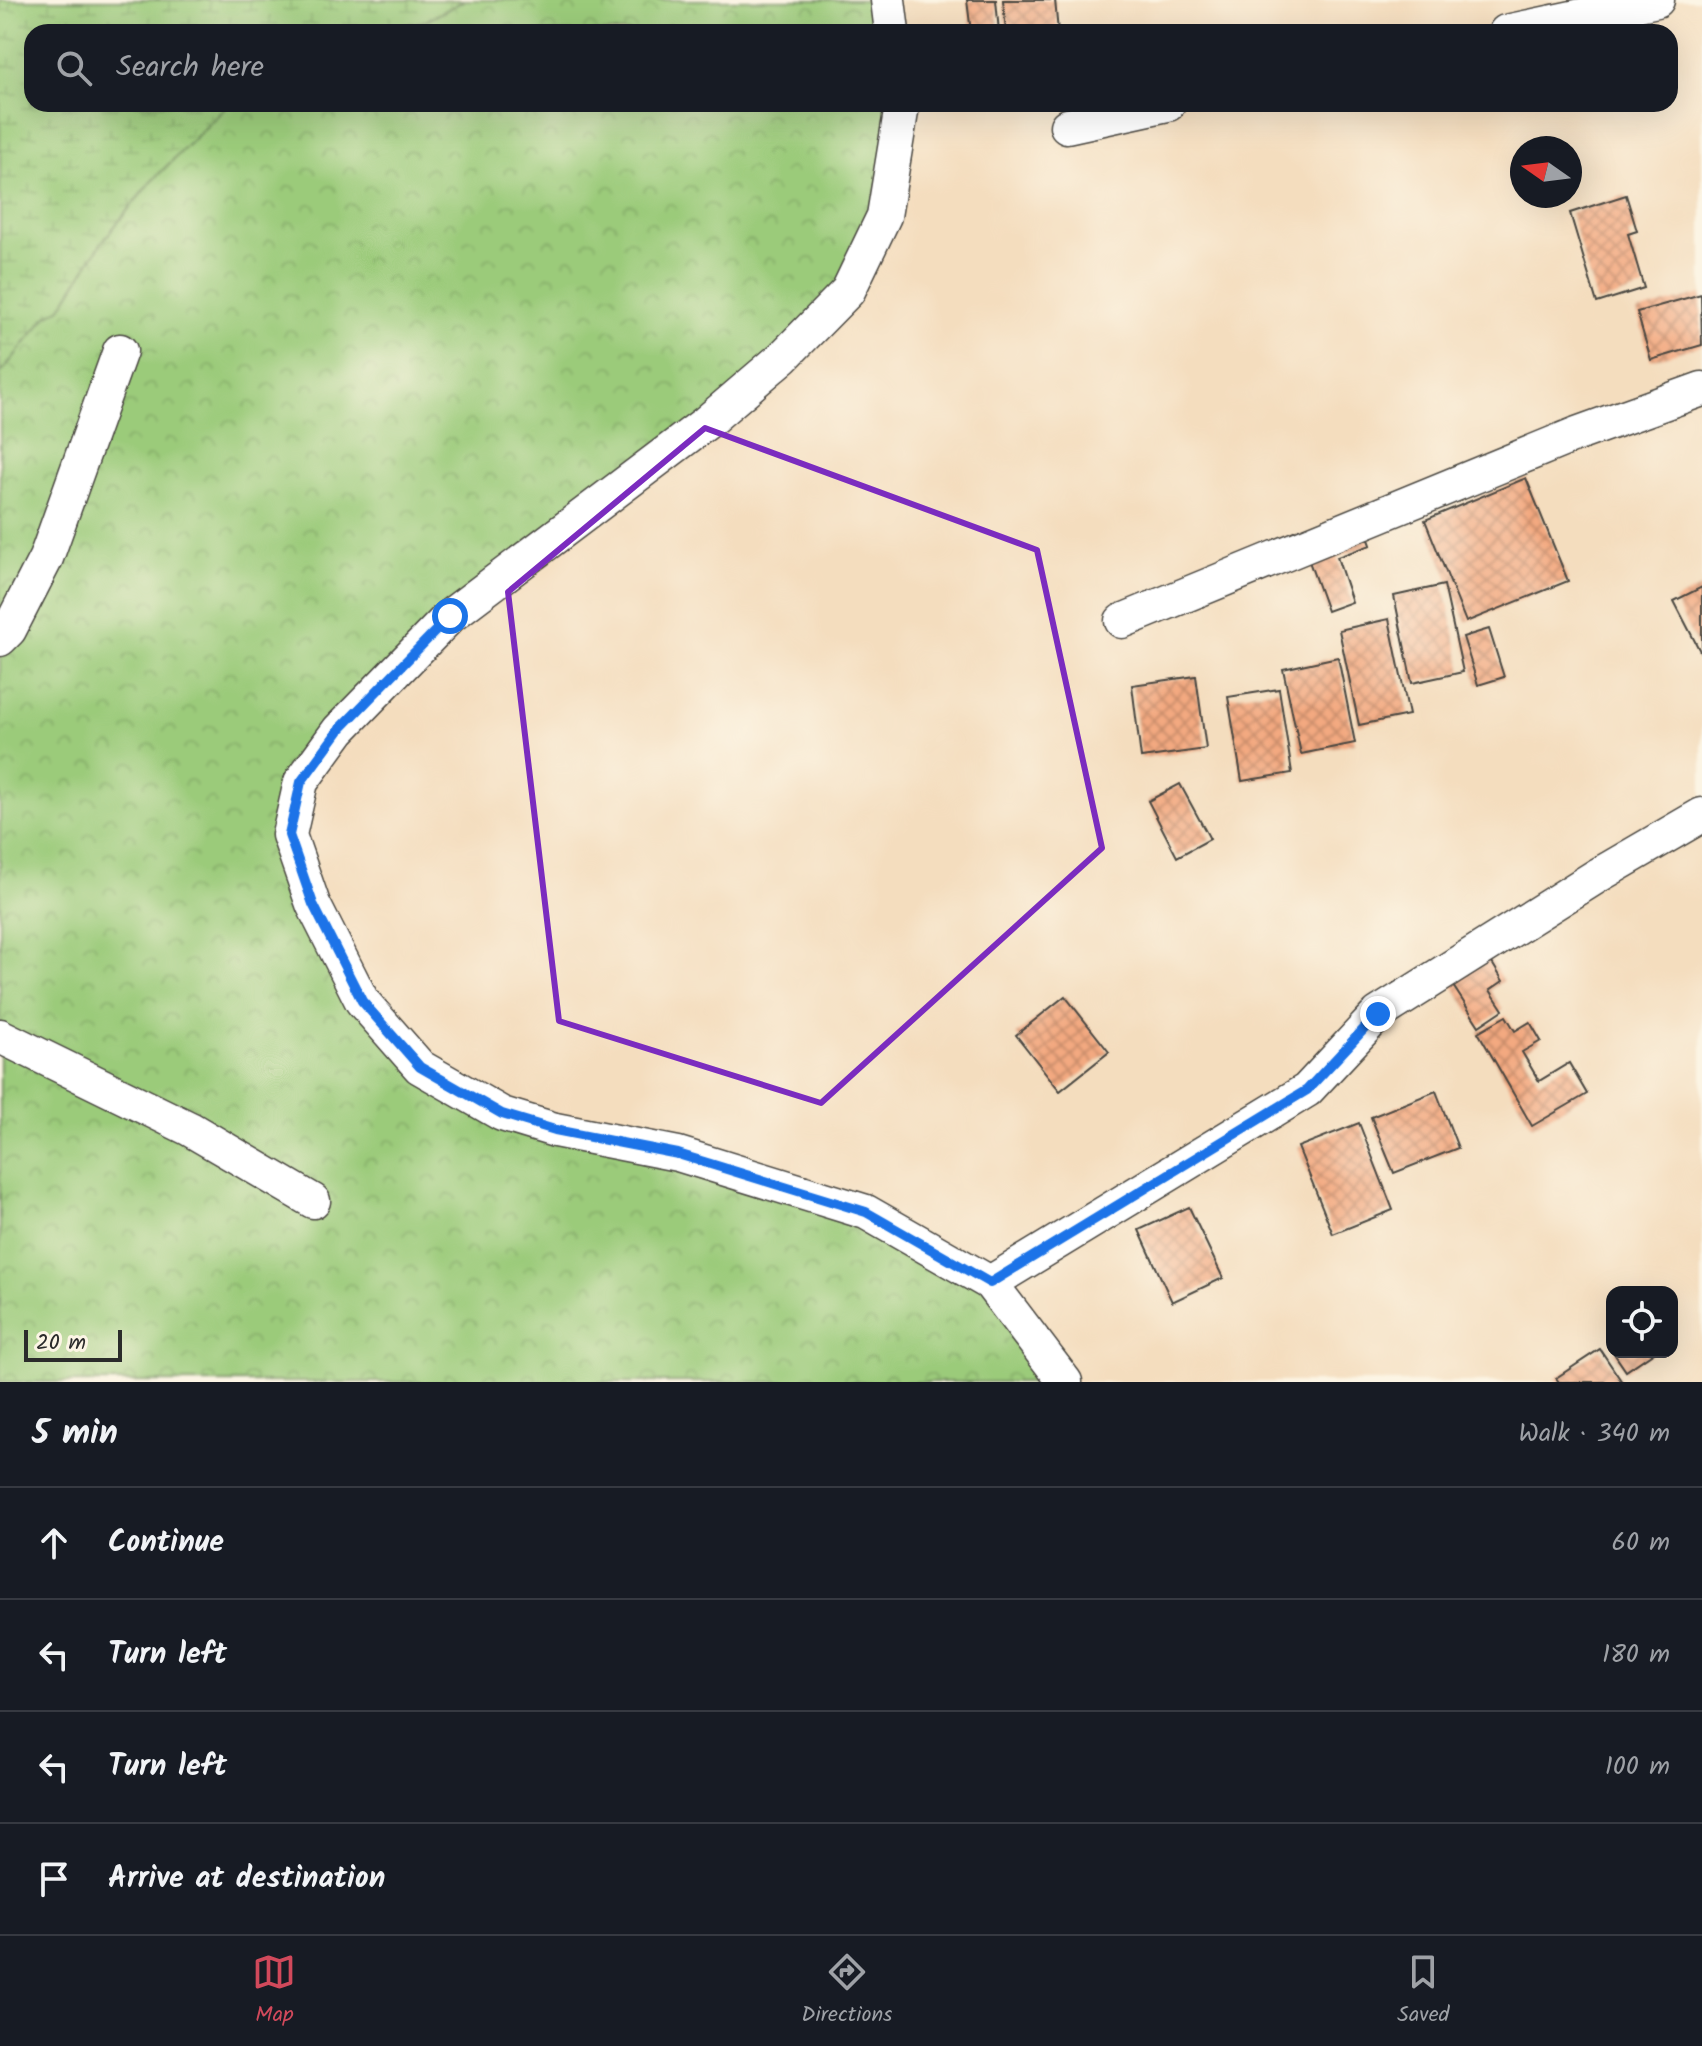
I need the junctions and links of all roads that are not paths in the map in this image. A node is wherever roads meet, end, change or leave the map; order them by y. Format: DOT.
graph roads {
  1 [pos="888,0"];
  2 [pos="1657,0"];
  3 [pos="891,24"];
  4 [pos="1544,24"];
  5 [pos="899,112"];
  6 [pos="1131,112"];
  7 [pos="1067,126"];
  8 [pos="120,351"];
  9 [pos="1702,389"];
  10 [pos="1122,621"];
  11 [pos="0,639"];
  12 [pos="1702,815"];
  13 [pos="0,1036"];
  14 [pos="313,1201"];
  15 [pos="990,1283"];
  16 [pos="1065,1382"];
  1 -- 3 [label="street"];
  2 -- 4 [label="street"];
  5 -- 15 [label="street"];
  6 -- 7 [label="street"];
  8 -- 11 [label="street"];
  9 -- 10 [label="street"];
  12 -- 15 [label="street"];
  13 -- 14 [label="street"];
  15 -- 16 [label="street"];
}
